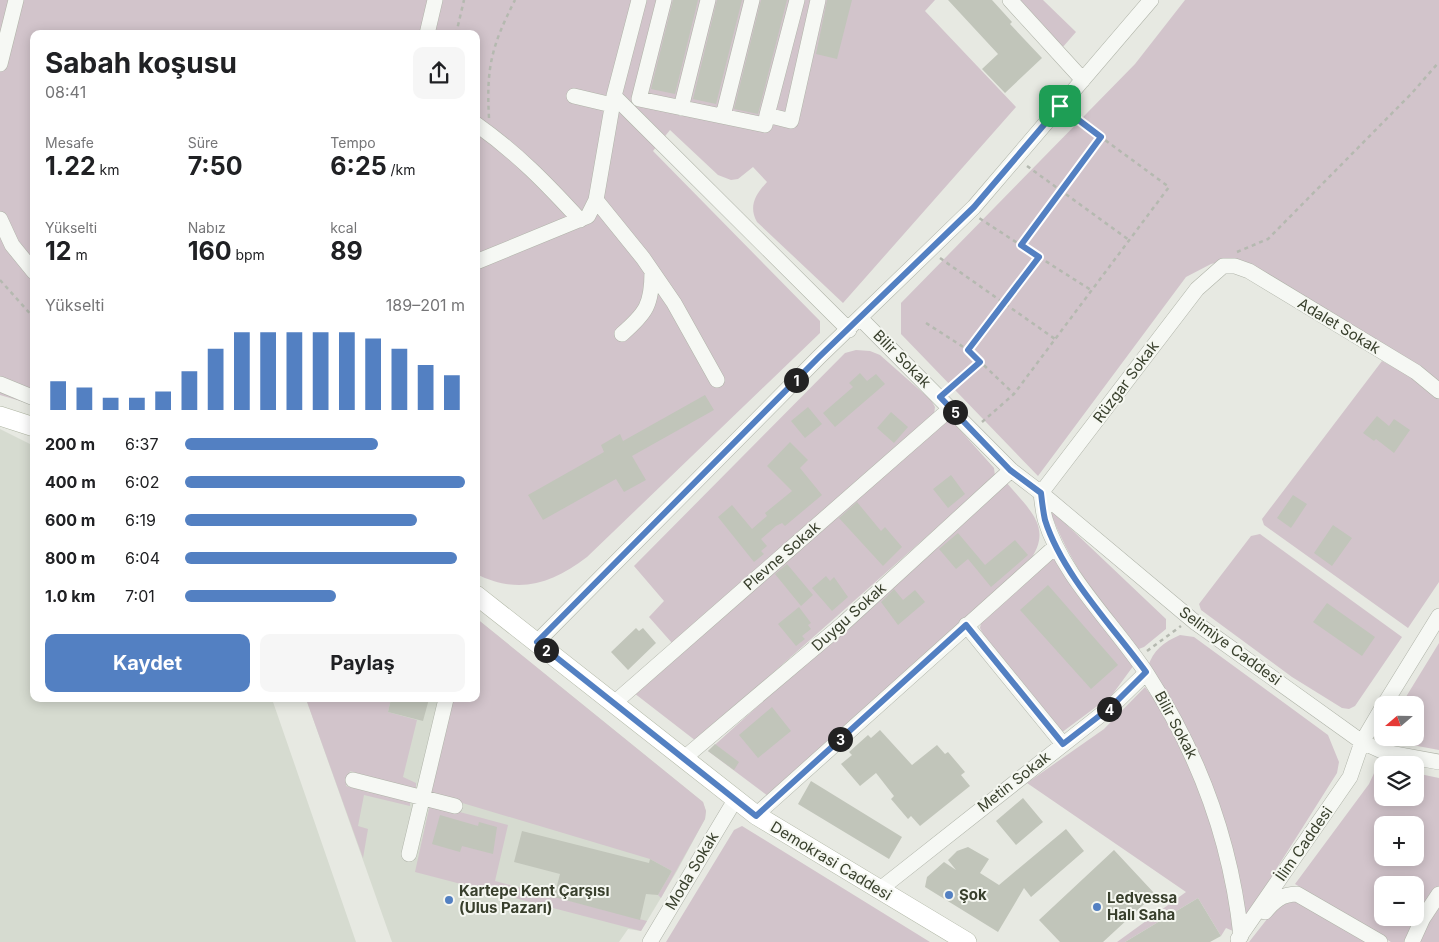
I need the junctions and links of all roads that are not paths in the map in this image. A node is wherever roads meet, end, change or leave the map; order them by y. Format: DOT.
graph roads {
  1 [pos="16,0"];
  2 [pos="435,0"];
  3 [pos="639,0"];
  4 [pos="664,0"];
  5 [pos="708,0"];
  6 [pos="752,0"];
  7 [pos="797,0"];
  8 [pos="818,0"];
  9 [pos="1010,0"];
  10 [pos="1151,0"];
  11 [pos="428,30"];
  12 [pos="0,64"];
  13 [pos="1083,80"];
  14 [pos="574,96"];
  15 [pos="613,100"];
  16 [pos="681,108"];
  17 [pos="767,115"];
  18 [pos="723,116"];
  19 [pos="480,127"];
  20 [pos="596,200"];
  21 [pos="0,219"];
  22 [pos="580,220"];
  23 [pos="480,260"];
  24 [pos="30,267"];
  25 [pos="652,271"];
  26 [pos="1213,273"];
  27 [pos="861,318"];
  28 [pos="849,330"];
  29 [pos="622,334"];
  30 [pos="717,380"];
  31 [pos="0,384"];
  32 [pos="1439,391"];
  33 [pos="30,396"];
  34 [pos="951,408"];
  35 [pos="0,416"];
  36 [pos="30,426"];
  37 [pos="1010,470"];
  38 [pos="1041,493"];
  39 [pos="1056,546"];
  40 [pos="480,598"];
  41 [pos="1439,616"];
  42 [pos="966,625"];
  43 [pos="537,642"];
  44 [pos="1142,667"];
  45 [pos="1390,696"];
  46 [pos="445,702"];
  47 [pos="613,704"];
  48 [pos="1374,722"];
  49 [pos="1362,742"];
  50 [pos="1063,744"];
  51 [pos="683,759"];
  52 [pos="1439,762"];
  53 [pos="353,780"];
  54 [pos="422,798"];
  55 [pos="735,800"];
  56 [pos="456,806"];
  57 [pos="756,816"];
  58 [pos="409,854"];
  59 [pos="879,890"];
  60 [pos="1439,894"];
  61 [pos="1238,939"];
  62 [pos="650,942"];
  63 [pos="967,942"];
  64 [pos="1380,942"];
  65 [pos="1412,942"];
  1 -- 12 [label="street"];
  2 -- 11 [label="street"];
  3 -- 15 [label="street"];
  4 -- 16 [label="street"];
  5 -- 16 [label="street"];
  6 -- 18 [label="street"];
  7 -- 17 [label="street"];
  8 -- 17 [label="street"];
  9 -- 13 [label="street"];
  10 -- 13 [label="street"];
  13 -- 27 [label="street"];
  14 -- 15 [label="street"];
  15 -- 20 [label="street"];
  15 -- 28 [label="street"];
  16 -- 18 [label="street"];
  17 -- 18 [label="street"];
  19 -- 22 [label="street"];
  20 -- 22 [label="street"];
  20 -- 25 [label="street"];
  21 -- 24 [label="street"];
  22 -- 23 [label="street"];
  25 -- 29 [label="street"];
  25 -- 30 [label="street"];
  26 -- 32 [label="street, Adalet Sokak"];
  26 -- 38 [label="street, Rüzgar Sokak"];
  27 -- 28 [label="street"];
  27 -- 34 [label="street, Bilir Sokak"];
  28 -- 43 [label="street"];
  31 -- 33 [label="street"];
  34 -- 37 [label="street, Bilir Sokak"];
  34 -- 47 [label="street, Plevne Sokak"];
  35 -- 36 [label="main road"];
  37 -- 38 [label="street, Bilir Sokak"];
  37 -- 51 [label="street, Duygu Sokak"];
  38 -- 39 [label="street, Bilir Sokak"];
  38 -- 49 [label="street, Selimiye Caddesi"];
  39 -- 42 [label="street"];
  39 -- 44 [label="street, Bilir Sokak"];
  40 -- 43 [label="main road, Demokrasi Caddesi"];
  41 -- 45 [label="street"];
  42 -- 50 [label="street"];
  42 -- 57 [label="street"];
  43 -- 47 [label="main road, Demokrasi Caddesi"];
  44 -- 50 [label="street, Metin Sokak"];
  44 -- 61 [label="street, Bilir Sokak"];
  46 -- 54 [label="street"];
  47 -- 51 [label="main road, Demokrasi Caddesi"];
  48 -- 49 [label="street, İlim Caddesi"];
  49 -- 52 [label="street, Selimiye Caddesi"];
  49 -- 61 [label="street, İlim Caddesi"];
  50 -- 59 [label="street, Metin Sokak"];
  51 -- 55 [label="main road, Demokrasi Caddesi"];
  53 -- 54 [label="street"];
  54 -- 56 [label="street"];
  54 -- 58 [label="street"];
  55 -- 57 [label="main road, Demokrasi Caddesi"];
  55 -- 62 [label="street, Moda Sokak"];
  57 -- 59 [label="main road, Demokrasi Caddesi"];
  59 -- 63 [label="main road, Demokrasi Caddesi"];
  60 -- 65 [label="street"];
  61 -- 64 [label="street"];
}
